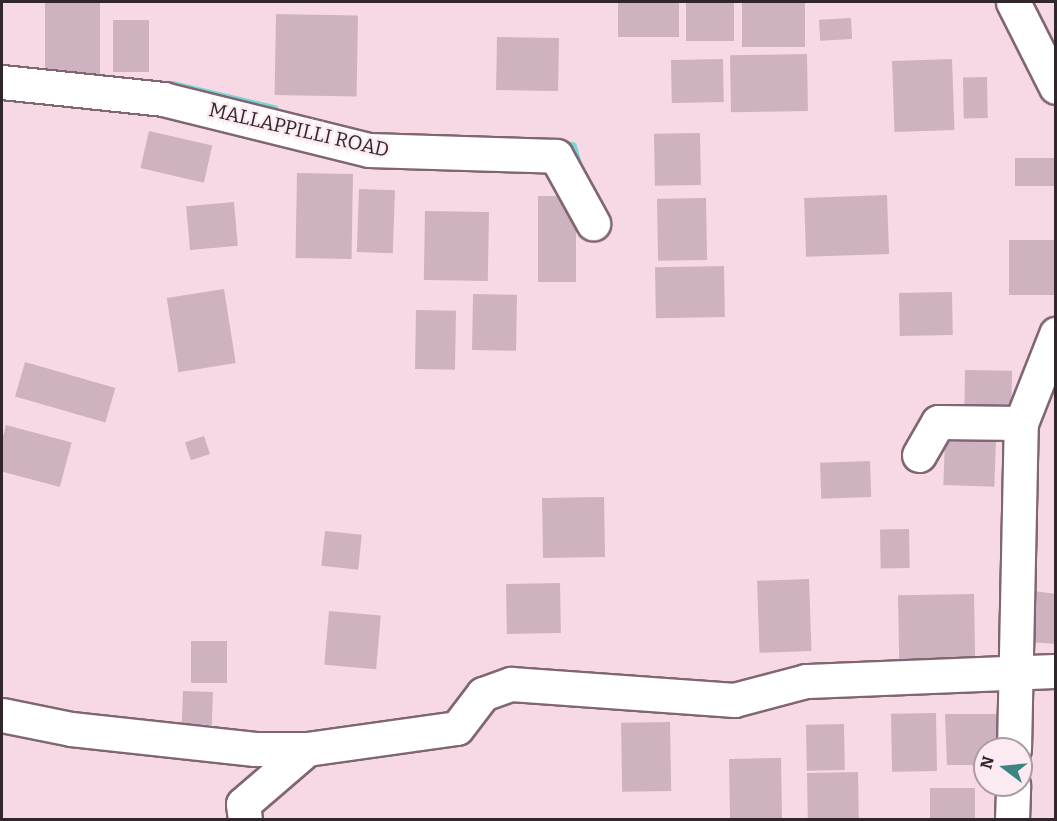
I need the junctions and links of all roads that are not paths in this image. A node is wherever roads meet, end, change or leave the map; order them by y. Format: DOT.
graph roads {
  1 [pos="1012,2"];
  2 [pos="2,82"];
  3 [pos="1056,87"];
  4 [pos="594,223"];
  5 [pos="1056,334"];
  6 [pos="1021,423"];
  7 [pos="919,455"];
  8 [pos="1056,671"];
  9 [pos="1016,675"];
  10 [pos="2,716"];
  11 [pos="1014,737"];
  12 [pos="307,749"];
  13 [pos="1013,797"];
  14 [pos="239,814"];
  15 [pos="1012,819"];
  1 -- 3 [label="street"];
  2 -- 4 [label="street, MALLAPPILLI ROAD"];
  5 -- 6 [label="street"];
  6 -- 7 [label="street"];
  6 -- 9 [label="street"];
  8 -- 9 [label="street"];
  9 -- 11 [label="street"];
  9 -- 12 [label="street"];
  10 -- 12 [label="street"];
  12 -- 14 [label="street"];
  13 -- 15 [label="street"];
}
